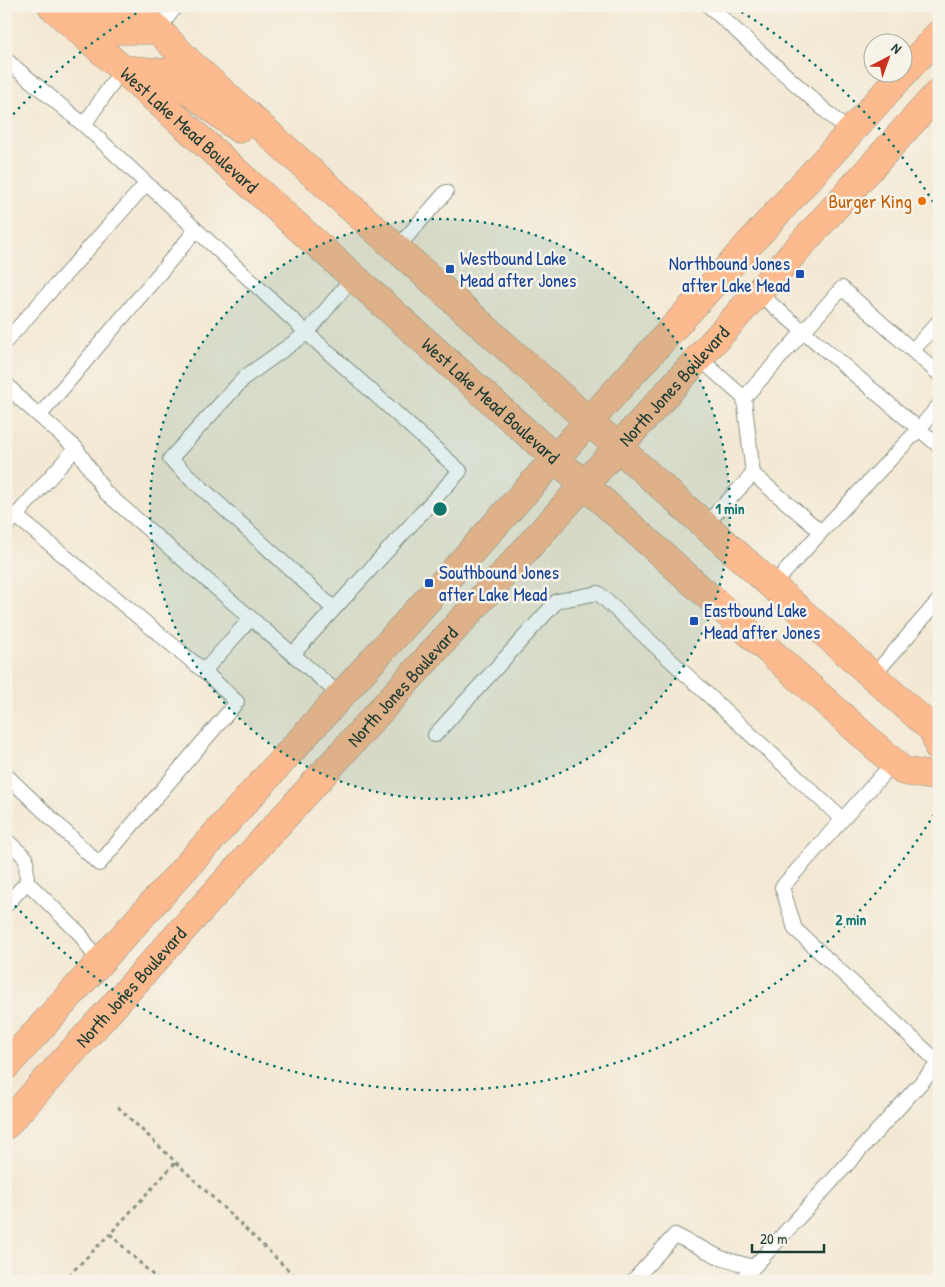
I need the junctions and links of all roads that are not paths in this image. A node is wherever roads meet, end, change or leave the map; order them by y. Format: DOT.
graph roads {
  1 [pos="52,6"];
  2 [pos="84,6"];
  3 [pos="130,6"];
  4 [pos="176,6"];
  5 [pos="709,6"];
  6 [pos="158,30"];
  7 [pos="939,34"];
  8 [pos="6,60"];
  9 [pos="122,69"];
  10 [pos="939,92"];
  11 [pos="84,125"];
  12 [pos="849,132"];
  13 [pos="298,160"];
  14 [pos="146,184"];
  15 [pos="446,192"];
  16 [pos="196,230"];
  17 [pos="396,249"];
  18 [pos="353,277"];
  19 [pos="757,292"];
  20 [pos="939,321"];
  21 [pos="803,331"];
  22 [pos="307,333"];
  23 [pos="6,342"];
  24 [pos="913,350"];
  25 [pos="698,357"];
  26 [pos="939,374"];
  27 [pos="6,383"];
  28 [pos="744,398"];
  29 [pos="939,405"];
  30 [pos="40,415"];
  31 [pos="589,422"];
  32 [pos="919,429"];
  33 [pos="616,446"];
  34 [pos="939,446"];
  35 [pos="76,448"];
  36 [pos="556,460"];
  37 [pos="753,474"];
  38 [pos="583,485"];
  39 [pos="16,516"];
  40 [pos="705,525"];
  41 [pos="6,526"];
  42 [pos="821,532"];
  43 [pos="772,586"];
  44 [pos="939,600"];
  45 [pos="334,610"];
  46 [pos="251,618"];
  47 [pos="293,654"];
  48 [pos="204,672"];
  49 [pos="873,676"];
  50 [pos="341,696"];
  51 [pos="435,735"];
  52 [pos="939,748"];
  53 [pos="893,763"];
  54 [pos="6,775"];
  55 [pos="939,777"];
  56 [pos="842,820"];
  57 [pos="6,840"];
  58 [pos="188,866"];
  59 [pos="27,882"];
  60 [pos="6,905"];
  61 [pos="99,963"];
  62 [pos="106,1014"];
  63 [pos="939,1063"];
  64 [pos="6,1066"];
  65 [pos="7,1124"];
  66 [pos="754,1267"];
  67 [pos="633,1281"];
  68 [pos="741,1281"];
  1 -- 9 [label="main road, West Lake Mead Boulevard"];
  2 -- 6 [label="main road"];
  3 -- 6 [label="main road"];
  4 -- 6 [label="lane"];
  5 -- 12 [label="lane"];
  6 -- 13 [label="main road"];
  7 -- 12 [label="main road, North Jones Boulevard"];
  8 -- 11 [label="lane"];
  9 -- 11 [label="lane"];
  9 -- 13 [label="main road"];
  9 -- 18 [label="main road, West Lake Mead Boulevard"];
  10 -- 19 [label="main road, North Jones Boulevard"];
  11 -- 14 [label="lane"];
  12 -- 31 [label="main road, North Jones Boulevard"];
  13 -- 17 [label="main road"];
  14 -- 16 [label="lane"];
  14 -- 23 [label="lane"];
  15 -- 17 [label="lane"];
  16 -- 22 [label="lane"];
  16 -- 30 [label="lane"];
  17 -- 31 [label="main road"];
  18 -- 22 [label="lane"];
  18 -- 36 [label="main road, West Lake Mead Boulevard"];
  19 -- 21 [label="lane"];
  19 -- 25 [label="main road, North Jones Boulevard"];
  20 -- 24 [label="lane"];
  21 -- 24 [label="lane"];
  21 -- 28 [label="lane"];
  21 -- 32 [label="lane"];
  22 -- 45 [label="lane"];
  22 -- 45 [label="lane"];
  24 -- 26 [label="lane"];
  25 -- 28 [label="lane"];
  25 -- 33 [label="main road, North Jones Boulevard"];
  27 -- 30 [label="lane"];
  28 -- 37 [label="lane"];
  29 -- 32 [label="lane"];
  30 -- 35 [label="lane"];
  31 -- 33 [label="main road"];
  31 -- 36 [label="main road, North Jones Boulevard"];
  32 -- 34 [label="lane"];
  32 -- 42 [label="lane"];
  33 -- 38 [label="main road, North Jones Boulevard"];
  33 -- 40 [label="main road"];
  35 -- 39 [label="lane"];
  35 -- 46 [label="lane"];
  36 -- 38 [label="main road, West Lake Mead Boulevard"];
  36 -- 50 [label="main road, North Jones Boulevard"];
  37 -- 40 [label="lane"];
  37 -- 42 [label="lane"];
  38 -- 53 [label="main road, West Lake Mead Boulevard"];
  38 -- 62 [label="main road, North Jones Boulevard"];
  39 -- 41 [label="lane"];
  39 -- 48 [label="lane"];
  40 -- 43 [label="main road"];
  42 -- 43 [label="lane"];
  43 -- 49 [label="main road"];
  44 -- 49 [label="lane"];
  45 -- 47 [label="lane"];
  46 -- 47 [label="lane"];
  46 -- 48 [label="lane"];
  47 -- 50 [label="lane"];
  48 -- 54 [label="lane"];
  49 -- 52 [label="main road"];
  50 -- 58 [label="main road, North Jones Boulevard"];
  51 -- 56 [label="lane"];
  53 -- 55 [label="main road, West Lake Mead Boulevard"];
  53 -- 56 [label="lane"];
  56 -- 63 [label="lane"];
  57 -- 59 [label="lane"];
  58 -- 61 [label="main road, North Jones Boulevard"];
  58 -- 62 [label="main road"];
  59 -- 60 [label="lane"];
  59 -- 61 [label="lane"];
  61 -- 64 [label="main road, North Jones Boulevard"];
  61 -- 65 [label="main road"];
  62 -- 65 [label="main road, North Jones Boulevard"];
  63 -- 66 [label="lane"];
  66 -- 67 [label="lane"];
  66 -- 68 [label="lane"];
}
